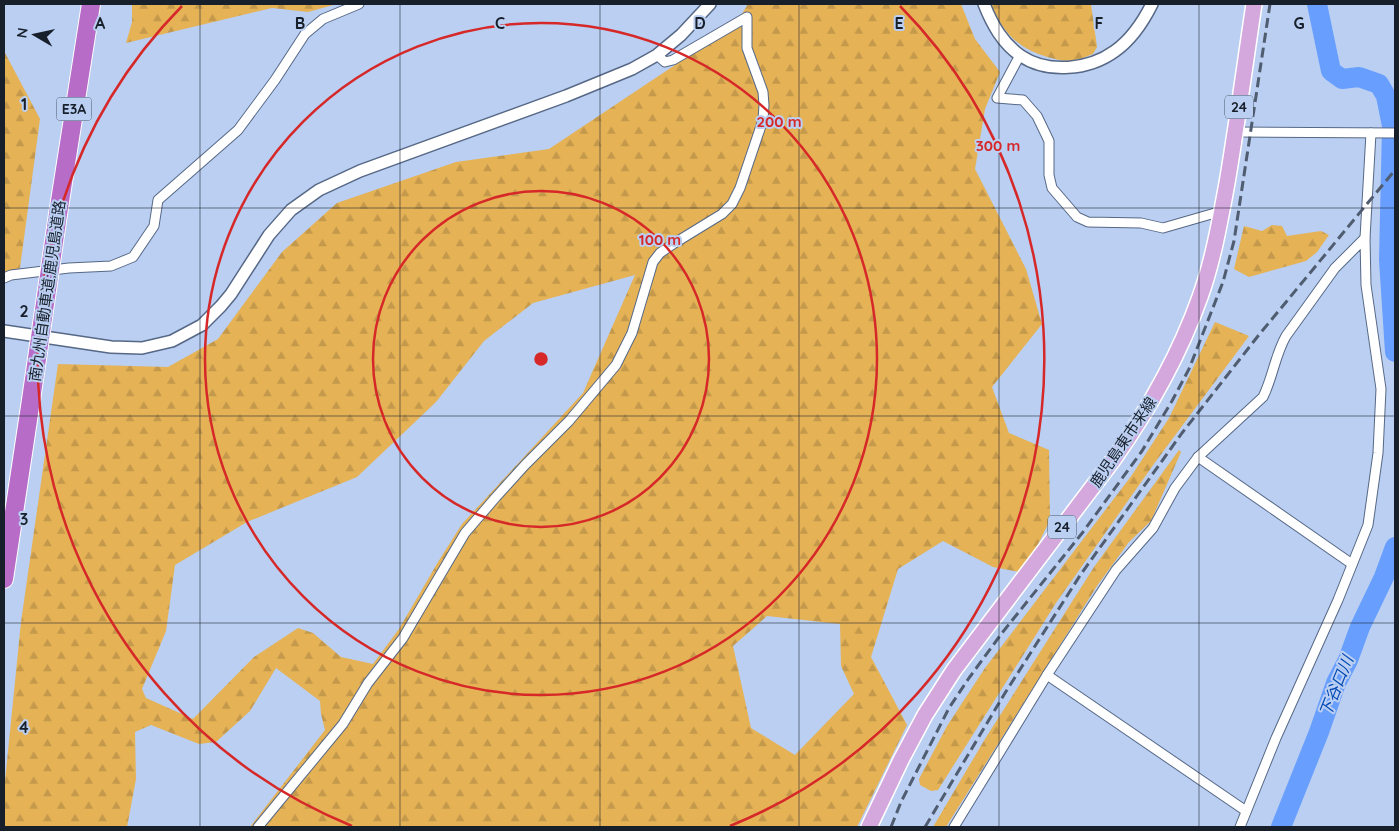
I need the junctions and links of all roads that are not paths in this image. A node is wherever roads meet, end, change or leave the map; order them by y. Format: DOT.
graph roads {
  1 [pos="91,4"];
  2 [pos="359,4"];
  3 [pos="710,4"];
  4 [pos="984,4"];
  5 [pos="1152,4"];
  6 [pos="1254,4"];
  7 [pos="657,55"];
  8 [pos="1020,55"];
  9 [pos="1236,132"];
  10 [pos="1374,133"];
  11 [pos="1395,133"];
  12 [pos="1222,211"];
  13 [pos="1365,238"];
  14 [pos="4,278"];
  15 [pos="4,331"];
  16 [pos="1198,457"];
  17 [pos="1352,564"];
  18 [pos="4,578"];
  19 [pos="1047,675"];
  20 [pos="1246,812"];
  21 [pos="258,827"];
  22 [pos="869,827"];
  23 [pos="954,827"];
  24 [pos="1240,827"];
  1 -- 18 [label="highway, 南九州自動車道;鹿児島道路 / E3A, bridge"];
  2 -- 14 [label="street"];
  3 -- 7 [label="street"];
  4 -- 8 [label="street"];
  5 -- 8 [label="street"];
  6 -- 9 [label="main road, 鹿児島東市来線 / 24"];
  7 -- 15 [label="street"];
  7 -- 21 [label="street"];
  8 -- 12 [label="street"];
  9 -- 10 [label="street"];
  9 -- 12 [label="main road, 鹿児島東市来線 / 24"];
  10 -- 11 [label="street"];
  10 -- 13 [label="street"];
  12 -- 22 [label="main road, 鹿児島東市来線 / 24"];
  13 -- 16 [label="street"];
  13 -- 17 [label="street"];
  16 -- 17 [label="street"];
  16 -- 19 [label="street"];
  17 -- 20 [label="street"];
  19 -- 20 [label="street"];
  19 -- 23 [label="street"];
  20 -- 24 [label="street"];
}
